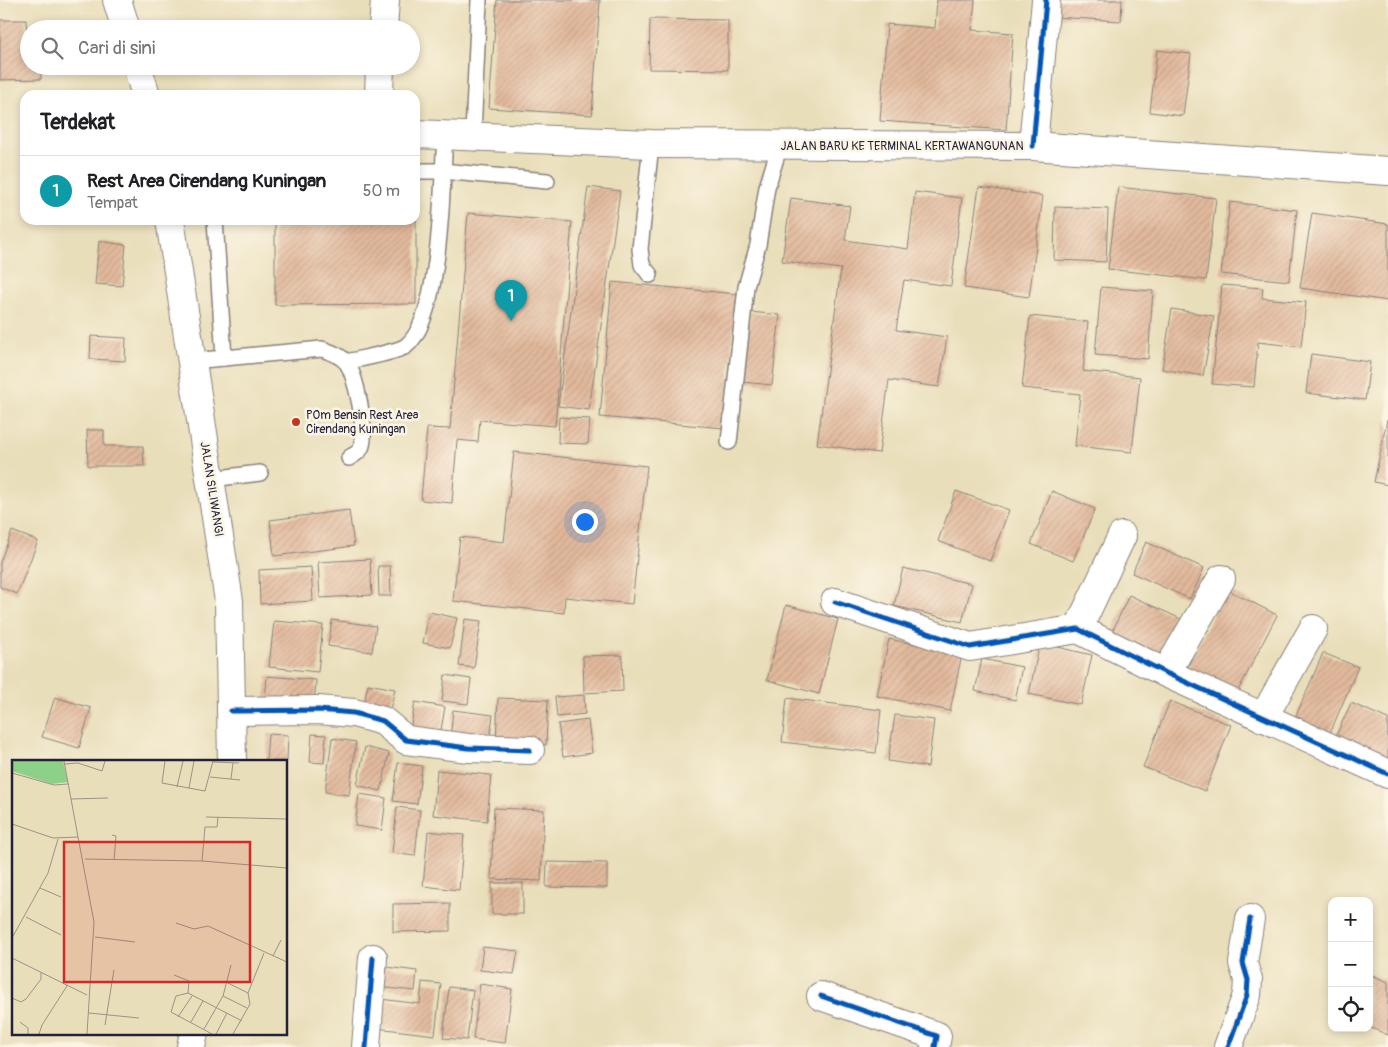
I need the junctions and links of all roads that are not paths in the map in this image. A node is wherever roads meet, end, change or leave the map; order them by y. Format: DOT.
graph roads {
  1 [pos="117,0"];
  2 [pos="385,0"];
  3 [pos="479,0"];
  4 [pos="1046,0"];
  5 [pos="123,20"];
  6 [pos="384,20"];
  7 [pos="140,75"];
  8 [pos="379,75"];
  9 [pos="144,90"];
  10 [pos="378,90"];
  11 [pos="420,134"];
  12 [pos="446,134"];
  13 [pos="473,135"];
  14 [pos="651,144"];
  15 [pos="780,145"];
  16 [pos="1033,146"];
  17 [pos="420,171"];
  18 [pos="442,171"];
  19 [pos="1388,171"];
  20 [pos="547,181"];
  21 [pos="171,225"];
  22 [pos="215,225"];
  23 [pos="650,275"];
  24 [pos="224,358"];
  25 [pos="192,361"];
  26 [pos="347,362"];
  27 [pos="729,442"];
  28 [pos="349,458"];
  29 [pos="260,473"];
  30 [pos="211,479"];
  31 [pos="1122,536"];
  32 [pos="1221,579"];
  33 [pos="835,602"];
  34 [pos="1078,629"];
  35 [pos="1313,629"];
  36 [pos="1166,673"];
  37 [pos="231,711"];
  38 [pos="1263,718"];
  39 [pos="530,750"];
  40 [pos="232,760"];
  41 [pos="1388,774"];
  42 [pos="1250,919"];
  43 [pos="373,958"];
  44 [pos="822,996"];
  45 [pos="194,1034"];
  46 [pos="192,1047"];
  47 [pos="366,1047"];
  48 [pos="935,1047"];
  49 [pos="1228,1047"];
  1 -- 5 [label="street"];
  2 -- 6 [label="street"];
  3 -- 13 [label="lane"];
  4 -- 16 [label="street"];
  7 -- 9 [label="street"];
  8 -- 10 [label="street"];
  11 -- 12 [label="street, JALAN BARU KE TERMINAL KERTAWANGUNAN"];
  12 -- 13 [label="street, JALAN BARU KE TERMINAL KERTAWANGUNAN"];
  12 -- 18 [label="lane"];
  13 -- 14 [label="street, JALAN BARU KE TERMINAL KERTAWANGUNAN"];
  14 -- 15 [label="street, JALAN BARU KE TERMINAL KERTAWANGUNAN"];
  14 -- 23 [label="lane"];
  15 -- 16 [label="street, JALAN BARU KE TERMINAL KERTAWANGUNAN"];
  15 -- 27 [label="lane"];
  16 -- 19 [label="street, JALAN BARU KE TERMINAL KERTAWANGUNAN"];
  17 -- 18 [label="lane"];
  18 -- 20 [label="lane"];
  18 -- 26 [label="lane"];
  21 -- 25 [label="street, JALAN SILIWANGI"];
  22 -- 24 [label="lane"];
  24 -- 25 [label="lane"];
  24 -- 26 [label="lane"];
  25 -- 30 [label="street, JALAN SILIWANGI"];
  26 -- 28 [label="lane"];
  29 -- 30 [label="lane"];
  30 -- 37 [label="street, JALAN SILIWANGI"];
  31 -- 34 [label="street"];
  32 -- 36 [label="street"];
  33 -- 34 [label="street"];
  34 -- 36 [label="street"];
  35 -- 38 [label="street"];
  36 -- 38 [label="street"];
  37 -- 39 [label="street"];
  37 -- 40 [label="street, JALAN SILIWANGI"];
  38 -- 41 [label="street"];
  42 -- 49 [label="street"];
  43 -- 47 [label="street"];
  44 -- 48 [label="street"];
  45 -- 46 [label="street"];
}
